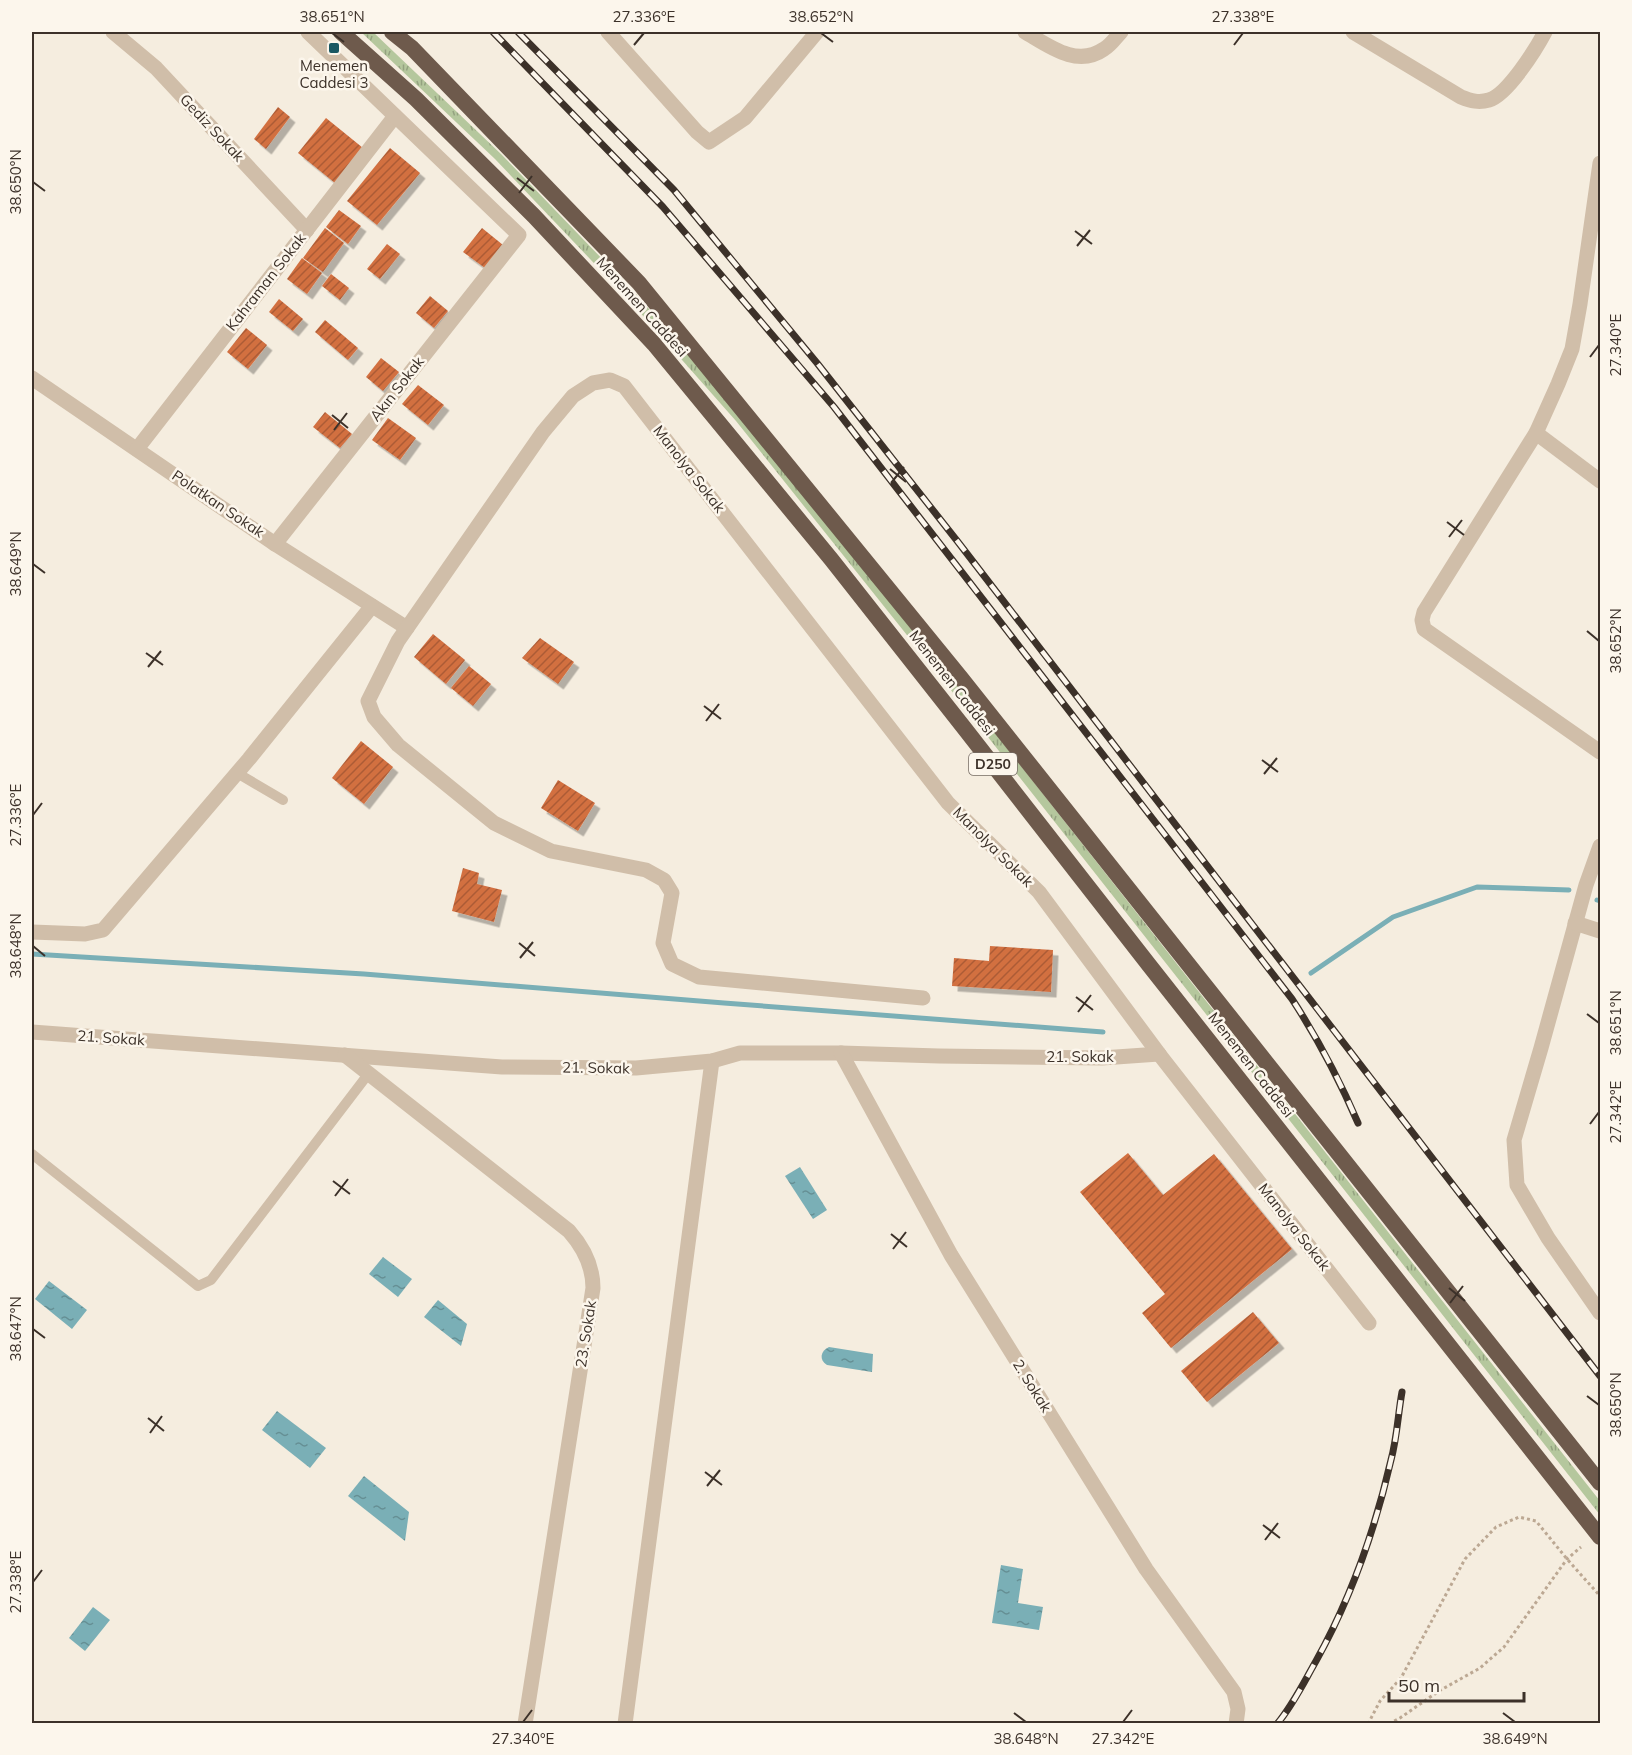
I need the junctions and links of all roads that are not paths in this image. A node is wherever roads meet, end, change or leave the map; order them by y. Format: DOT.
graph roads {
  1 [pos="113,32"];
  2 [pos="308,32"];
  3 [pos="341,32"];
  4 [pos="392,32"];
  5 [pos="817,32"];
  6 [pos="1025,32"];
  7 [pos="1121,32"];
  8 [pos="1353,32"];
  9 [pos="1545,32"];
  10 [pos="612,33"];
  11 [pos="395,116"];
  12 [pos="1600,163"];
  13 [pos="307,230"];
  14 [pos="32,378"];
  15 [pos="1536,433"];
  16 [pos="137,449"];
  17 [pos="1600,481"];
  18 [pos="275,544"];
  19 [pos="372,606"];
  20 [pos="407,628"];
  21 [pos="1600,752"];
  22 [pos="237,773"];
  23 [pos="283,800"];
  24 [pos="1600,846"];
  25 [pos="1594,881"];
  26 [pos="1575,923"];
  27 [pos="1600,931"];
  28 [pos="32,932"];
  29 [pos="923,998"];
  30 [pos="32,1032"];
  31 [pos="841,1053"];
  32 [pos="1159,1054"];
  33 [pos="345,1055"];
  34 [pos="712,1061"];
  35 [pos="369,1073"];
  36 [pos="32,1154"];
  37 [pos="1600,1313"];
  38 [pos="1369,1323"];
  39 [pos="1600,1483"];
  40 [pos="1600,1537"];
  41 [pos="1237,1716"];
  42 [pos="525,1724"];
  43 [pos="625,1724"];
  1 -- 13 [label="street, Gediz Sokak"];
  2 -- 11 [label="street"];
  3 -- 40 [label="highway, Menemen Caddesi / D250"];
  4 -- 39 [label="highway, Menemen Caddesi / D250"];
  5 -- 10 [label="street"];
  6 -- 7 [label="street"];
  8 -- 9 [label="street"];
  11 -- 13 [label="street, Kahraman Sokak"];
  11 -- 18 [label="street, Akın Sokak"];
  12 -- 15 [label="street"];
  13 -- 16 [label="street, Kahraman Sokak"];
  14 -- 16 [label="street, Polatkan Sokak"];
  15 -- 17 [label="street"];
  15 -- 21 [label="street"];
  16 -- 18 [label="street, Polatkan Sokak"];
  18 -- 19 [label="street, Polatkan Sokak"];
  19 -- 20 [label="street, Polatkan Sokak"];
  19 -- 22 [label="street"];
  20 -- 29 [label="street"];
  20 -- 32 [label="street, Manolya Sokak"];
  22 -- 23 [label="lane"];
  22 -- 28 [label="street"];
  24 -- 25 [label="street"];
  25 -- 26 [label="street"];
  26 -- 27 [label="street"];
  26 -- 37 [label="street"];
  30 -- 33 [label="street, 21. Sokak"];
  31 -- 32 [label="street, 21. Sokak"];
  31 -- 34 [label="street, 21. Sokak"];
  31 -- 41 [label="street, 2. Sokak"];
  32 -- 38 [label="street, Manolya Sokak"];
  33 -- 34 [label="street, 21. Sokak"];
  33 -- 35 [label="street, 23. Sokak"];
  34 -- 43 [label="street"];
  35 -- 36 [label="lane"];
  35 -- 42 [label="street, 23. Sokak"];
}
